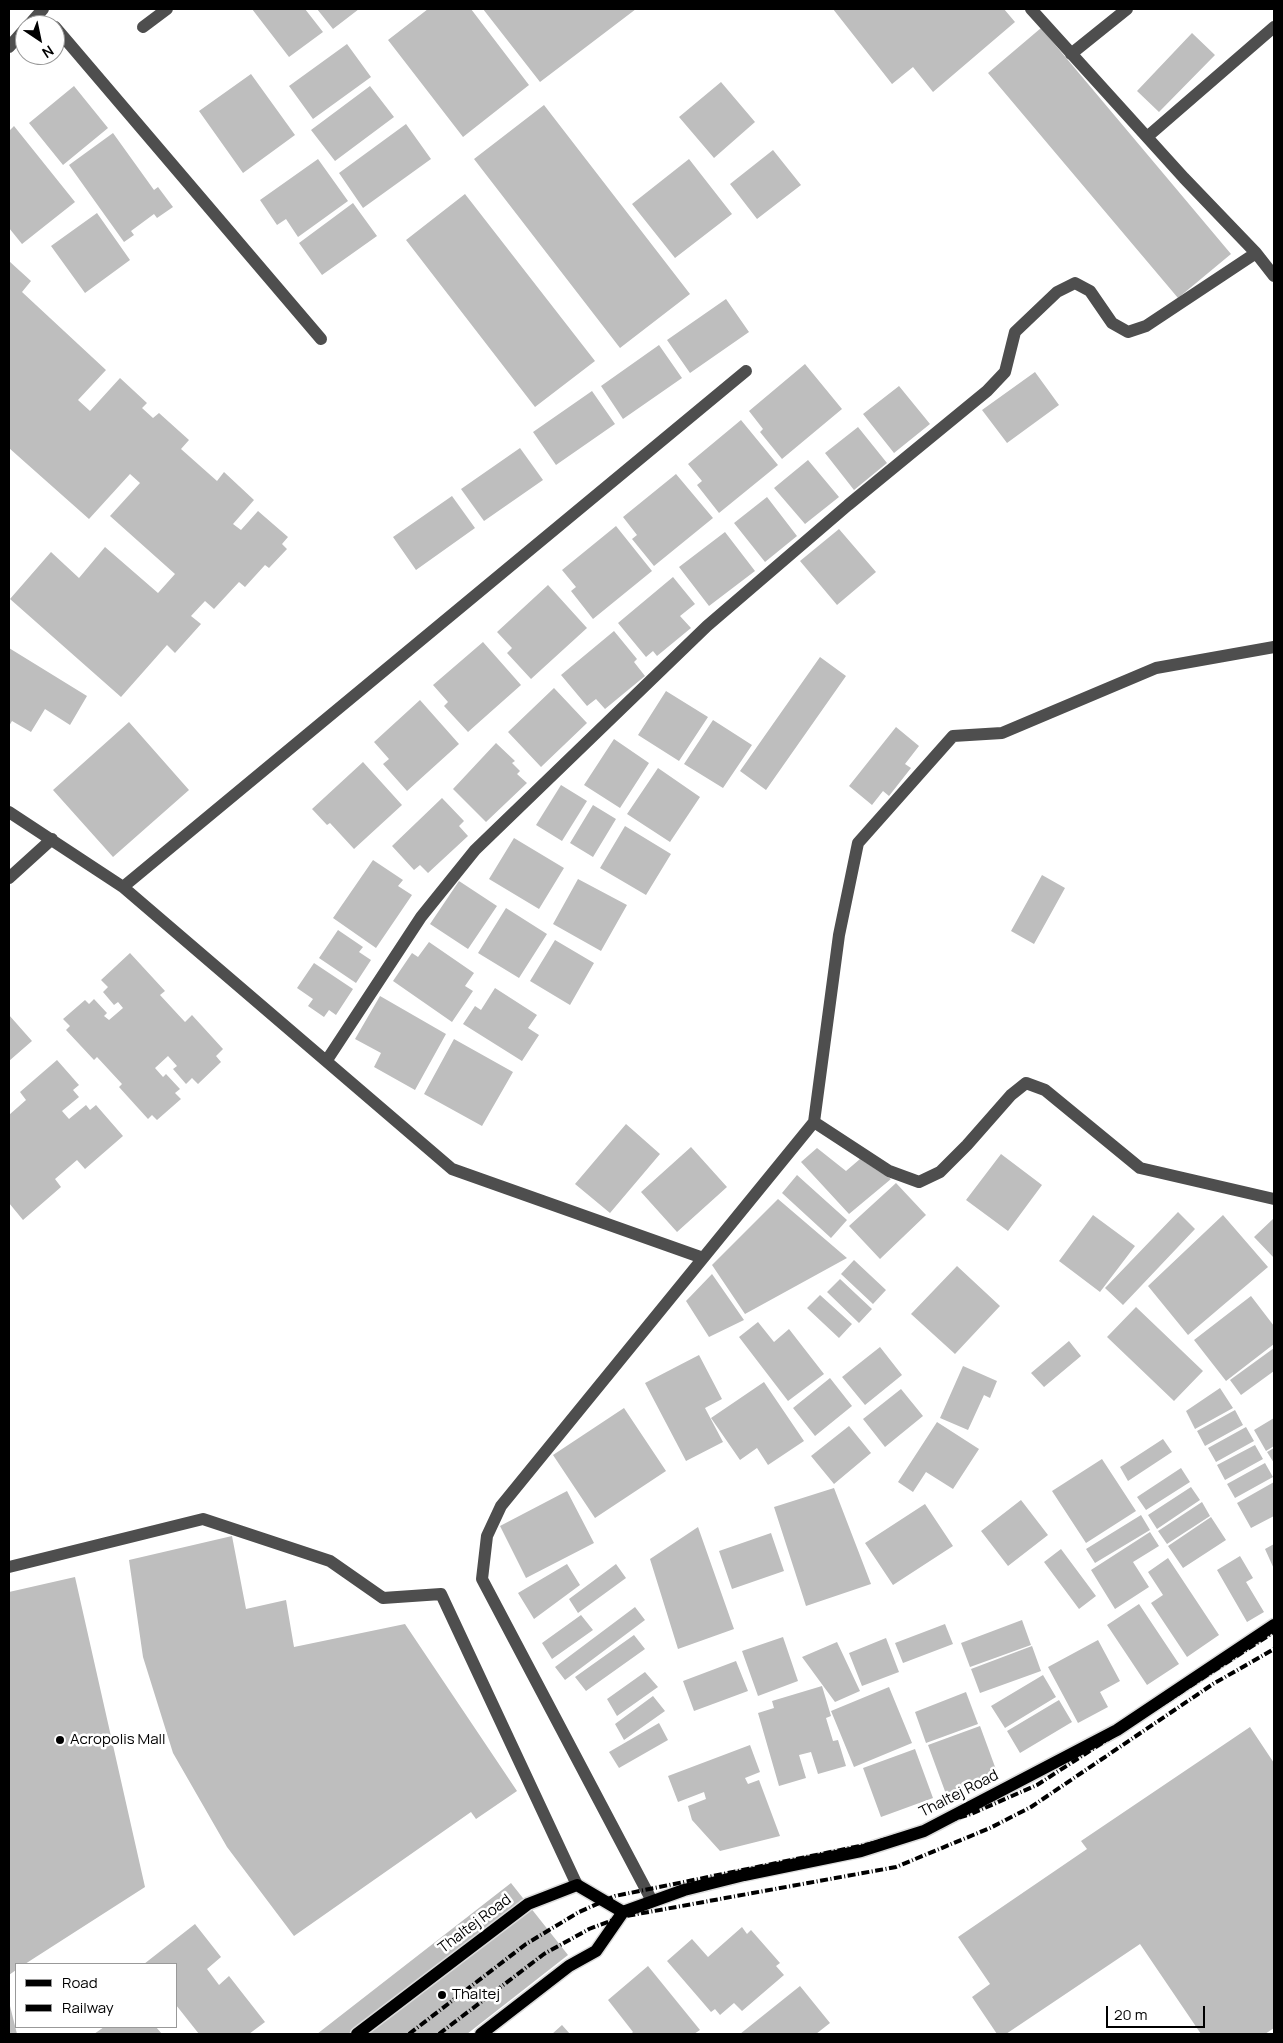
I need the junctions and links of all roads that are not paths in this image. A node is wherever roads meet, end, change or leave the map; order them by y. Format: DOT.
graph roads {
  1 [pos="167,9"];
  2 [pos="1031,9"];
  3 [pos="1127,9"];
  4 [pos="143,27"];
  5 [pos="1274,27"];
  6 [pos="65,39"];
  7 [pos="1071,54"];
  8 [pos="1147,137"];
  9 [pos="1256,253"];
  10 [pos="1274,276"];
  11 [pos="321,338"];
  12 [pos="746,371"];
  13 [pos="1274,647"];
  14 [pos="9,812"];
  15 [pos="52,839"];
  16 [pos="9,878"];
  17 [pos="123,886"];
  18 [pos="327,1060"];
  19 [pos="814,1122"];
  20 [pos="1274,1199"];
  21 [pos="703,1258"];
  22 [pos="9,1567"];
  23 [pos="1274,1625"];
  24 [pos="577,1885"];
  25 [pos="652,1901"];
  26 [pos="623,1912"];
  27 [pos="357,2034"];
  28 [pos="482,2034"];
  1 -- 4 [label="street"];
  2 -- 7 [label="street"];
  3 -- 7 [label="street"];
  5 -- 8 [label="street"];
  6 -- 11 [label="street"];
  7 -- 8 [label="street"];
  8 -- 9 [label="street"];
  9 -- 10 [label="street"];
  9 -- 18 [label="street"];
  12 -- 17 [label="street"];
  13 -- 19 [label="street"];
  14 -- 15 [label="street"];
  15 -- 16 [label="street"];
  15 -- 17 [label="street"];
  17 -- 18 [label="street"];
  18 -- 21 [label="street"];
  19 -- 20 [label="street"];
  19 -- 21 [label="street"];
  21 -- 25 [label="street"];
  22 -- 24 [label="street"];
  23 -- 25 [label="main road, Thaltej Road"];
  24 -- 26 [label="main road"];
  24 -- 27 [label="main road, Thaltej Road"];
  25 -- 26 [label="main road, Thaltej Road"];
  26 -- 28 [label="main road"];
}
